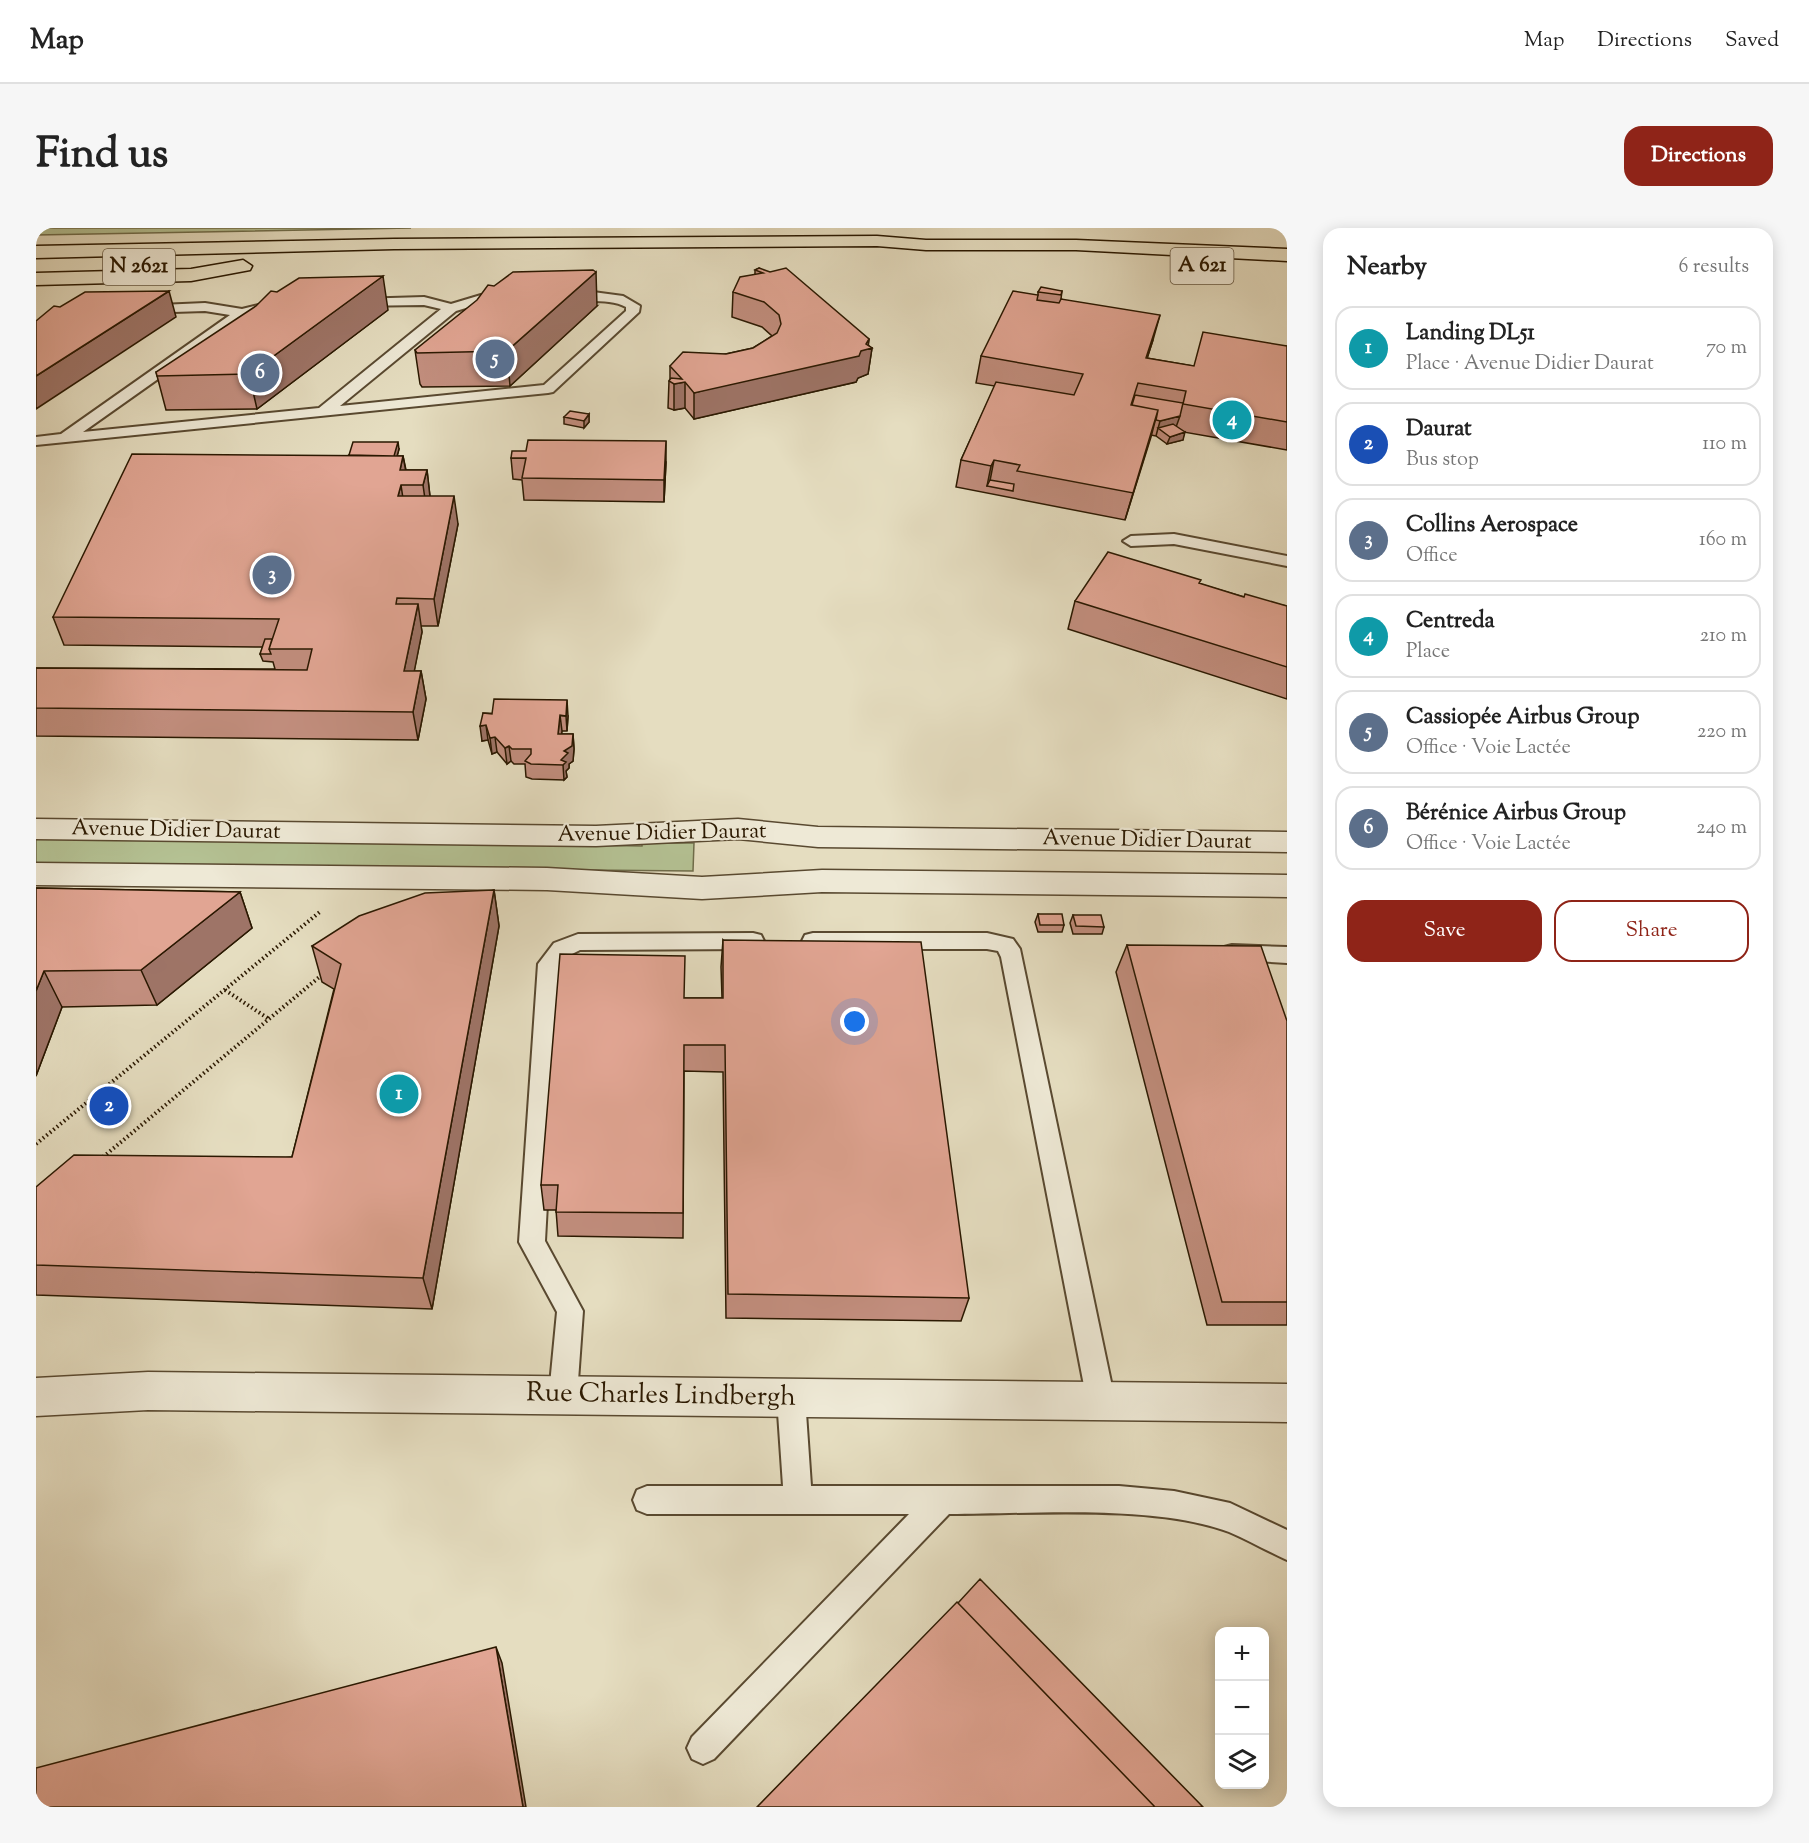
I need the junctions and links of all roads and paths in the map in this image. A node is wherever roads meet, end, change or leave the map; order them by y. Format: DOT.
graph roads {
  1 [pos="1287,238"];
  2 [pos="877,241"];
  3 [pos="36,252"];
  4 [pos="1287,255"];
  5 [pos="431,262"];
  6 [pos="243,266"];
  7 [pos="266,266"];
  8 [pos="36,268"];
  9 [pos="1287,272"];
  10 [pos="36,279"];
  11 [pos="549,297"];
  12 [pos="527,298"];
  13 [pos="344,303"];
  14 [pos="298,304"];
  15 [pos="451,308"];
  16 [pos="123,310"];
  17 [pos="242,313"];
  18 [pos="322,413"];
  19 [pos="65,438"];
  20 [pos="36,441"];
  21 [pos="1131,541"];
  22 [pos="1287,561"];
  23 [pos="36,829"];
  24 [pos="1287,842"];
  25 [pos="36,874"];
  26 [pos="1287,886"];
  27 [pos="327,907"];
  28 [pos="1210,953"];
  29 [pos="1287,955"];
  30 [pos="328,970"];
  31 [pos="225,990"];
  32 [pos="270,1019"];
  33 [pos="36,1144"];
  34 [pos="97,1163"];
  35 [pos="563,1395"];
  36 [pos="36,1397"];
  37 [pos="790,1398"];
  38 [pos="1101,1401"];
  39 [pos="1287,1402"];
  40 [pos="647,1500"];
  41 [pos="798,1500"];
  42 [pos="943,1500"];
  43 [pos="1287,1545"];
  44 [pos="704,1748"];
  1 -- 2 [label="highway"];
  2 -- 3 [label="highway, A 621"];
  2 -- 4 [label="highway, A 621"];
  5 -- 9 [label="highway, A 621"];
  6 -- 7 [label="highway"];
  6 -- 8 [label="highway, N 2621"];
  6 -- 10 [label="highway"];
  11 -- 18 [label="lane"];
  12 -- 15 [label="lane"];
  13 -- 15 [label="lane"];
  14 -- 17 [label="lane"];
  15 -- 18 [label="lane"];
  16 -- 17 [label="lane"];
  17 -- 19 [label="lane"];
  18 -- 19 [label="lane"];
  19 -- 20 [label="lane"];
  21 -- 22 [label="lane"];
  23 -- 24 [label="street, Avenue Didier Daurat"];
  25 -- 26 [label="street, Avenue Didier Daurat"];
  27 -- 31 [label="path"];
  28 -- 29 [label="lane"];
  30 -- 32 [label="path"];
  31 -- 32 [label="path"];
  31 -- 33 [label="path"];
  32 -- 34 [label="path"];
  35 -- 36 [label="street, Rue Charles Lindbergh"];
  35 -- 37 [label="street, Rue Charles Lindbergh"];
  35 -- 38 [label="lane"];
  37 -- 38 [label="street, Rue Charles Lindbergh"];
  37 -- 41 [label="lane"];
  38 -- 39 [label="street, Rue Charles Lindbergh"];
  40 -- 41 [label="lane"];
  41 -- 42 [label="lane"];
  42 -- 43 [label="lane"];
  42 -- 44 [label="lane"];
}
